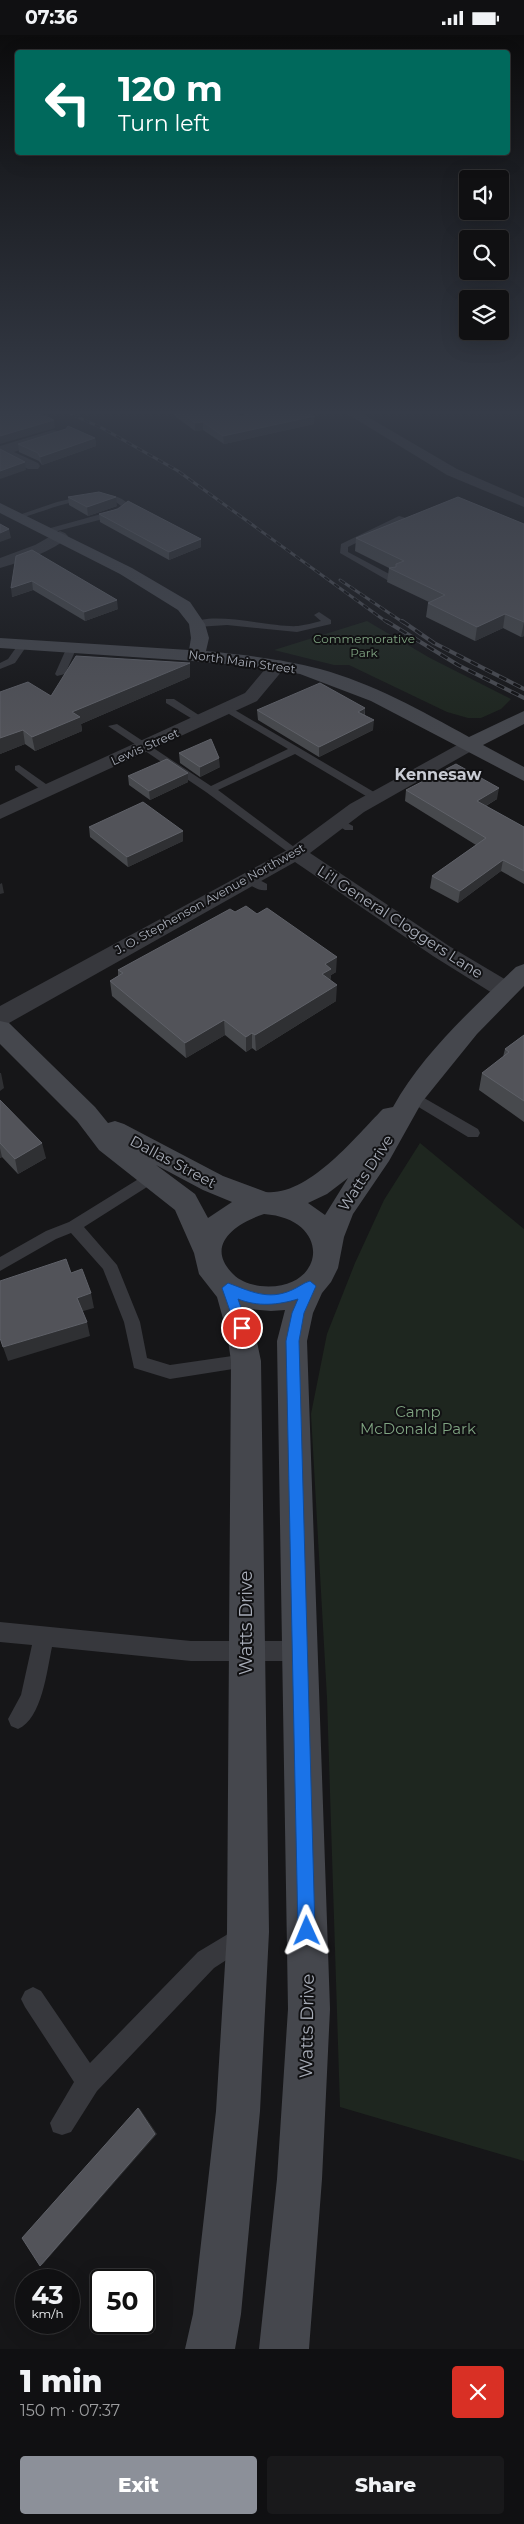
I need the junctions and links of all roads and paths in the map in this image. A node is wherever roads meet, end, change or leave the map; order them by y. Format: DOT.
graph roads {
  1 [pos="24,518"];
  2 [pos="101,518"];
  3 [pos="402,518"];
  4 [pos="55,534"];
  5 [pos="0,563"];
  6 [pos="390,578"];
  7 [pos="319,615"];
  8 [pos="197,624"];
  9 [pos="0,643"];
  10 [pos="23,644"];
  11 [pos="72,647"];
  12 [pos="196,660"];
  13 [pos="278,665"];
  14 [pos="0,666"];
  15 [pos="60,674"];
  16 [pos="170,701"];
  17 [pos="228,709"];
  18 [pos="524,717"];
  19 [pos="203,721"];
  20 [pos="113,726"];
  21 [pos="468,745"];
  22 [pos="146,747"];
  23 [pos="294,750"];
  24 [pos="19,768"];
  25 [pos="524,775"];
  26 [pos="210,790"];
  27 [pos="49,791"];
  28 [pos="375,797"];
  29 [pos="0,813"];
  30 [pos="296,853"];
  31 [pos="524,972"];
  32 [pos="505,990"];
  33 [pos="0,1017"];
  34 [pos="0,1029"];
  35 [pos="412,1096"];
  36 [pos="86,1114"];
  37 [pos="473,1133"];
  38 [pos="153,1176"];
  39 [pos="270,1203"];
  40 [pos="74,1226"];
  41 [pos="207,1251"];
  42 [pos="328,1253"];
  43 [pos="0,1265"];
  44 [pos="310,1286"];
  45 [pos="228,1288"];
  46 [pos="246,1361"];
  47 [pos="0,1632"];
  48 [pos="44,1637"];
  49 [pos="246,1651"];
  50 [pos="300,1651"];
  51 [pos="18,1719"];
  52 [pos="248,1933"];
  53 [pos="33,1999"];
  54 [pos="88,2083"];
  55 [pos="62,2123"];
  56 [pos="210,2349"];
  57 [pos="284,2349"];
  1 -- 4 [label="main road"];
  2 -- 4 [label="lane"];
  3 -- 6 [label="lane"];
  4 -- 5 [label="street"];
  4 -- 8 [label="main road"];
  7 -- 8 [label="lane"];
  8 -- 12 [label="main road"];
  9 -- 10 [label="main road, North Main Street"];
  10 -- 11 [label="main road, North Main Street"];
  10 -- 14 [label="lane"];
  11 -- 12 [label="main road, North Main Street"];
  11 -- 15 [label="lane"];
  12 -- 13 [label="main road, North Main Street"];
  13 -- 17 [label="street, Lewis Street"];
  13 -- 21 [label="main road, North Main Street"];
  16 -- 19 [label="lane"];
  17 -- 19 [label="street, Lewis Street"];
  17 -- 23 [label="lane"];
  18 -- 21 [label="main road"];
  19 -- 22 [label="street, Lewis Street"];
  20 -- 22 [label="lane"];
  21 -- 25 [label="main road, North Main Street"];
  21 -- 28 [label="street, J. O. Stephenson Avenue Northwest"];
  22 -- 26 [label="lane"];
  22 -- 27 [label="street, Lewis Street"];
  23 -- 26 [label="lane"];
  23 -- 28 [label="lane"];
  24 -- 27 [label="lane"];
  26 -- 30 [label="lane"];
  27 -- 29 [label="street, Lewis Street"];
  28 -- 30 [label="street, J. O. Stephenson Avenue Northwest"];
  30 -- 32 [label="street, Li'l General Cloggers Lane"];
  30 -- 33 [label="street, J. O. Stephenson Avenue Northwest"];
  31 -- 32 [label="main road, Watts Drive"];
  32 -- 35 [label="main road, Watts Drive"];
  34 -- 36 [label="main road, Dallas Street"];
  35 -- 37 [label="lane"];
  35 -- 39 [label="main road, Watts Drive"];
  35 -- 42 [label="main road, Watts Drive"];
  36 -- 38 [label="main road, Dallas Street"];
  36 -- 39 [label="main road, Dallas Street"];
  38 -- 40 [label="lane"];
  38 -- 41 [label="main road, Dallas Street"];
  39 -- 41 [label="main road"];
  39 -- 42 [label="main road"];
  40 -- 43 [label="lane"];
  40 -- 46 [label="lane"];
  41 -- 45 [label="main road"];
  42 -- 44 [label="main road"];
  44 -- 45 [label="main road"];
  44 -- 50 [label="main road, Watts Drive"];
  45 -- 46 [label="main road, Watts Drive"];
  46 -- 49 [label="main road, Watts Drive"];
  47 -- 48 [label="lane"];
  48 -- 49 [label="lane"];
  48 -- 51 [label="lane"];
  49 -- 50 [label="lane"];
  49 -- 52 [label="main road, Watts Drive"];
  50 -- 57 [label="main road, Watts Drive"];
  52 -- 54 [label="lane"];
  52 -- 56 [label="main road, Watts Drive"];
  53 -- 54 [label="lane"];
  54 -- 55 [label="lane"];
}
